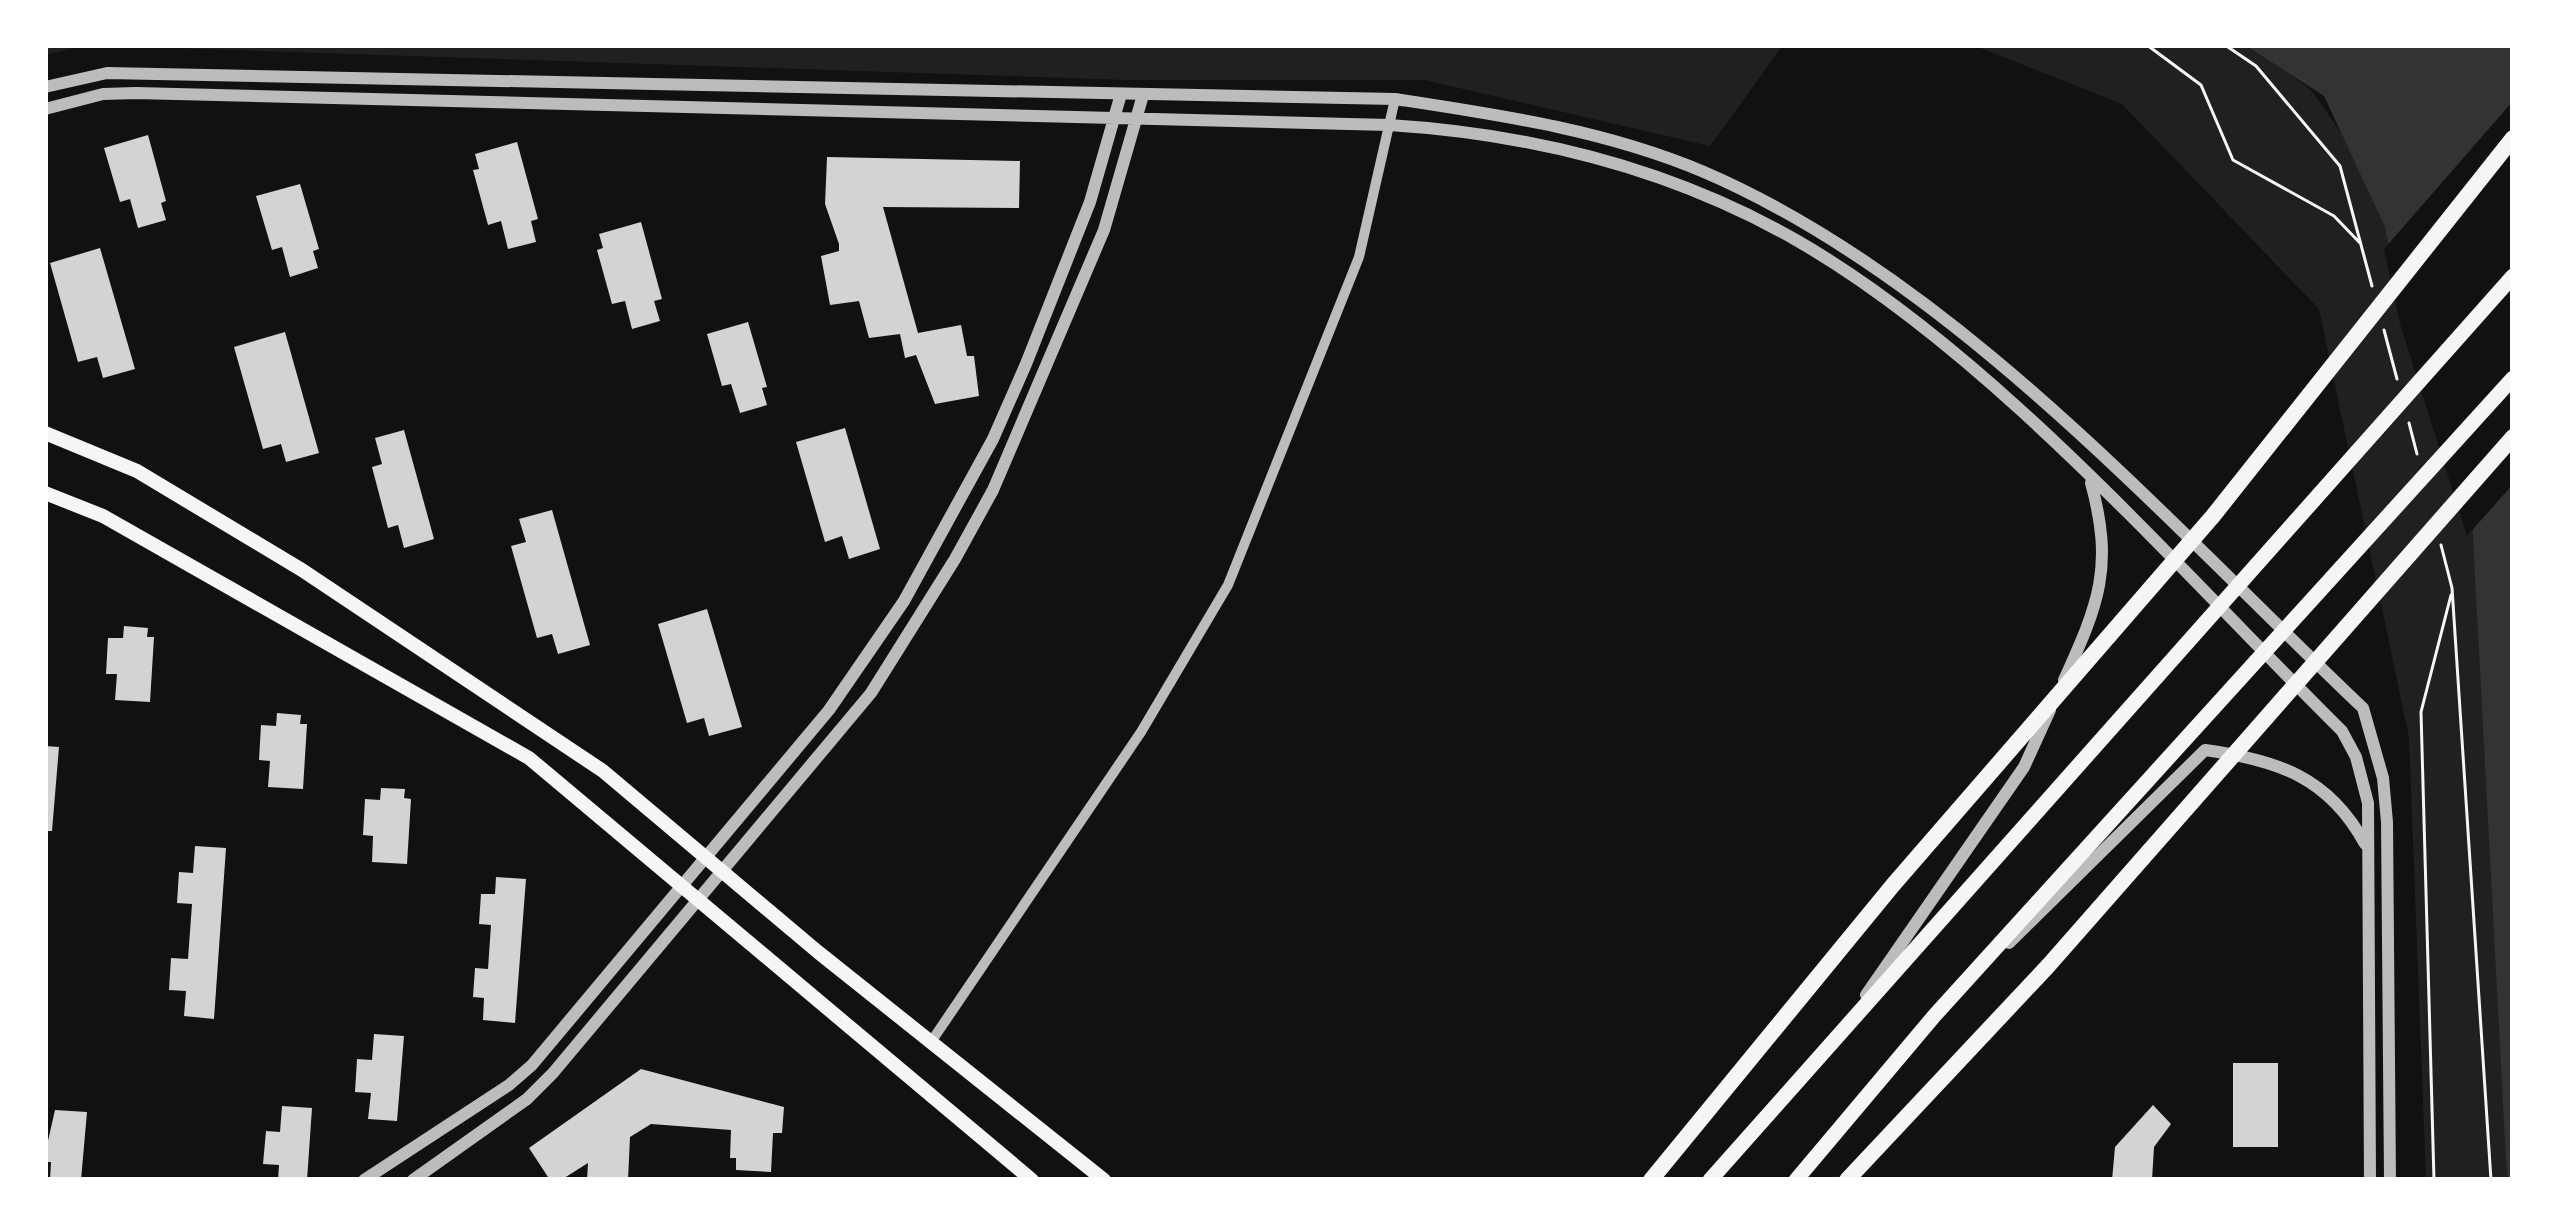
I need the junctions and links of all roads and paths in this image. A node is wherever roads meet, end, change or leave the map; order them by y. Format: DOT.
graph roads {
  1 [pos="2147,45"];
  2 [pos="2225,45"];
  3 [pos="45,87"];
  4 [pos="1121,94"];
  5 [pos="1143,95"];
  6 [pos="1395,99"];
  7 [pos="45,109"];
  8 [pos="1114,118"];
  9 [pos="1136,119"];
  10 [pos="1389,125"];
  11 [pos="2513,138"];
  12 [pos="2513,276"];
  13 [pos="2513,378"];
  14 [pos="45,433"];
  15 [pos="2513,436"];
  16 [pos="2090,482"];
  17 [pos="45,493"];
  18 [pos="2369,850"];
  19 [pos="703,857"];
  20 [pos="720,872"];
  21 [pos="679,888"];
  22 [pos="695,903"];
  23 [pos="1935,1015"];
  24 [pos="931,1042"];
  25 [pos="1827,1052"];
  26 [pos="364,1180"];
  27 [pos="413,1180"];
  28 [pos="1032,1180"];
  29 [pos="1104,1180"];
  30 [pos="1652,1180"];
  31 [pos="1710,1180"];
  32 [pos="1796,1180"];
  33 [pos="1847,1180"];
  34 [pos="2370,1180"];
  35 [pos="2390,1180"];
  36 [pos="2434,1180"];
  37 [pos="2491,1180"];
  1 -- 2 [label="path"];
  3 -- 4 [label="street"];
  4 -- 5 [label="street"];
  4 -- 8 [label="street"];
  5 -- 6 [label="street"];
  5 -- 9 [label="street"];
  6 -- 10 [label="street"];
  6 -- 35 [label="street"];
  7 -- 8 [label="street"];
  8 -- 9 [label="street"];
  8 -- 19 [label="street"];
  9 -- 10 [label="street"];
  9 -- 20 [label="street"];
  10 -- 16 [label="street"];
  10 -- 24 [label="street"];
  11 -- 30 [label="highway"];
  12 -- 25 [label="main road"];
  13 -- 23 [label="main road"];
  14 -- 19 [label="main road"];
  15 -- 33 [label="highway"];
  16 -- 18 [label="street"];
  16 -- 25 [label="street"];
  17 -- 21 [label="main road"];
  18 -- 23 [label="street"];
  18 -- 34 [label="street"];
  19 -- 20 [label="main road"];
  19 -- 21 [label="street"];
  20 -- 22 [label="street"];
  20 -- 24 [label="main road"];
  21 -- 22 [label="main road"];
  21 -- 26 [label="street"];
  22 -- 27 [label="street"];
  22 -- 28 [label="main road"];
  23 -- 32 [label="main road"];
  24 -- 29 [label="main road"];
  25 -- 31 [label="main road"];
  36 -- 37 [label="path"];
}
